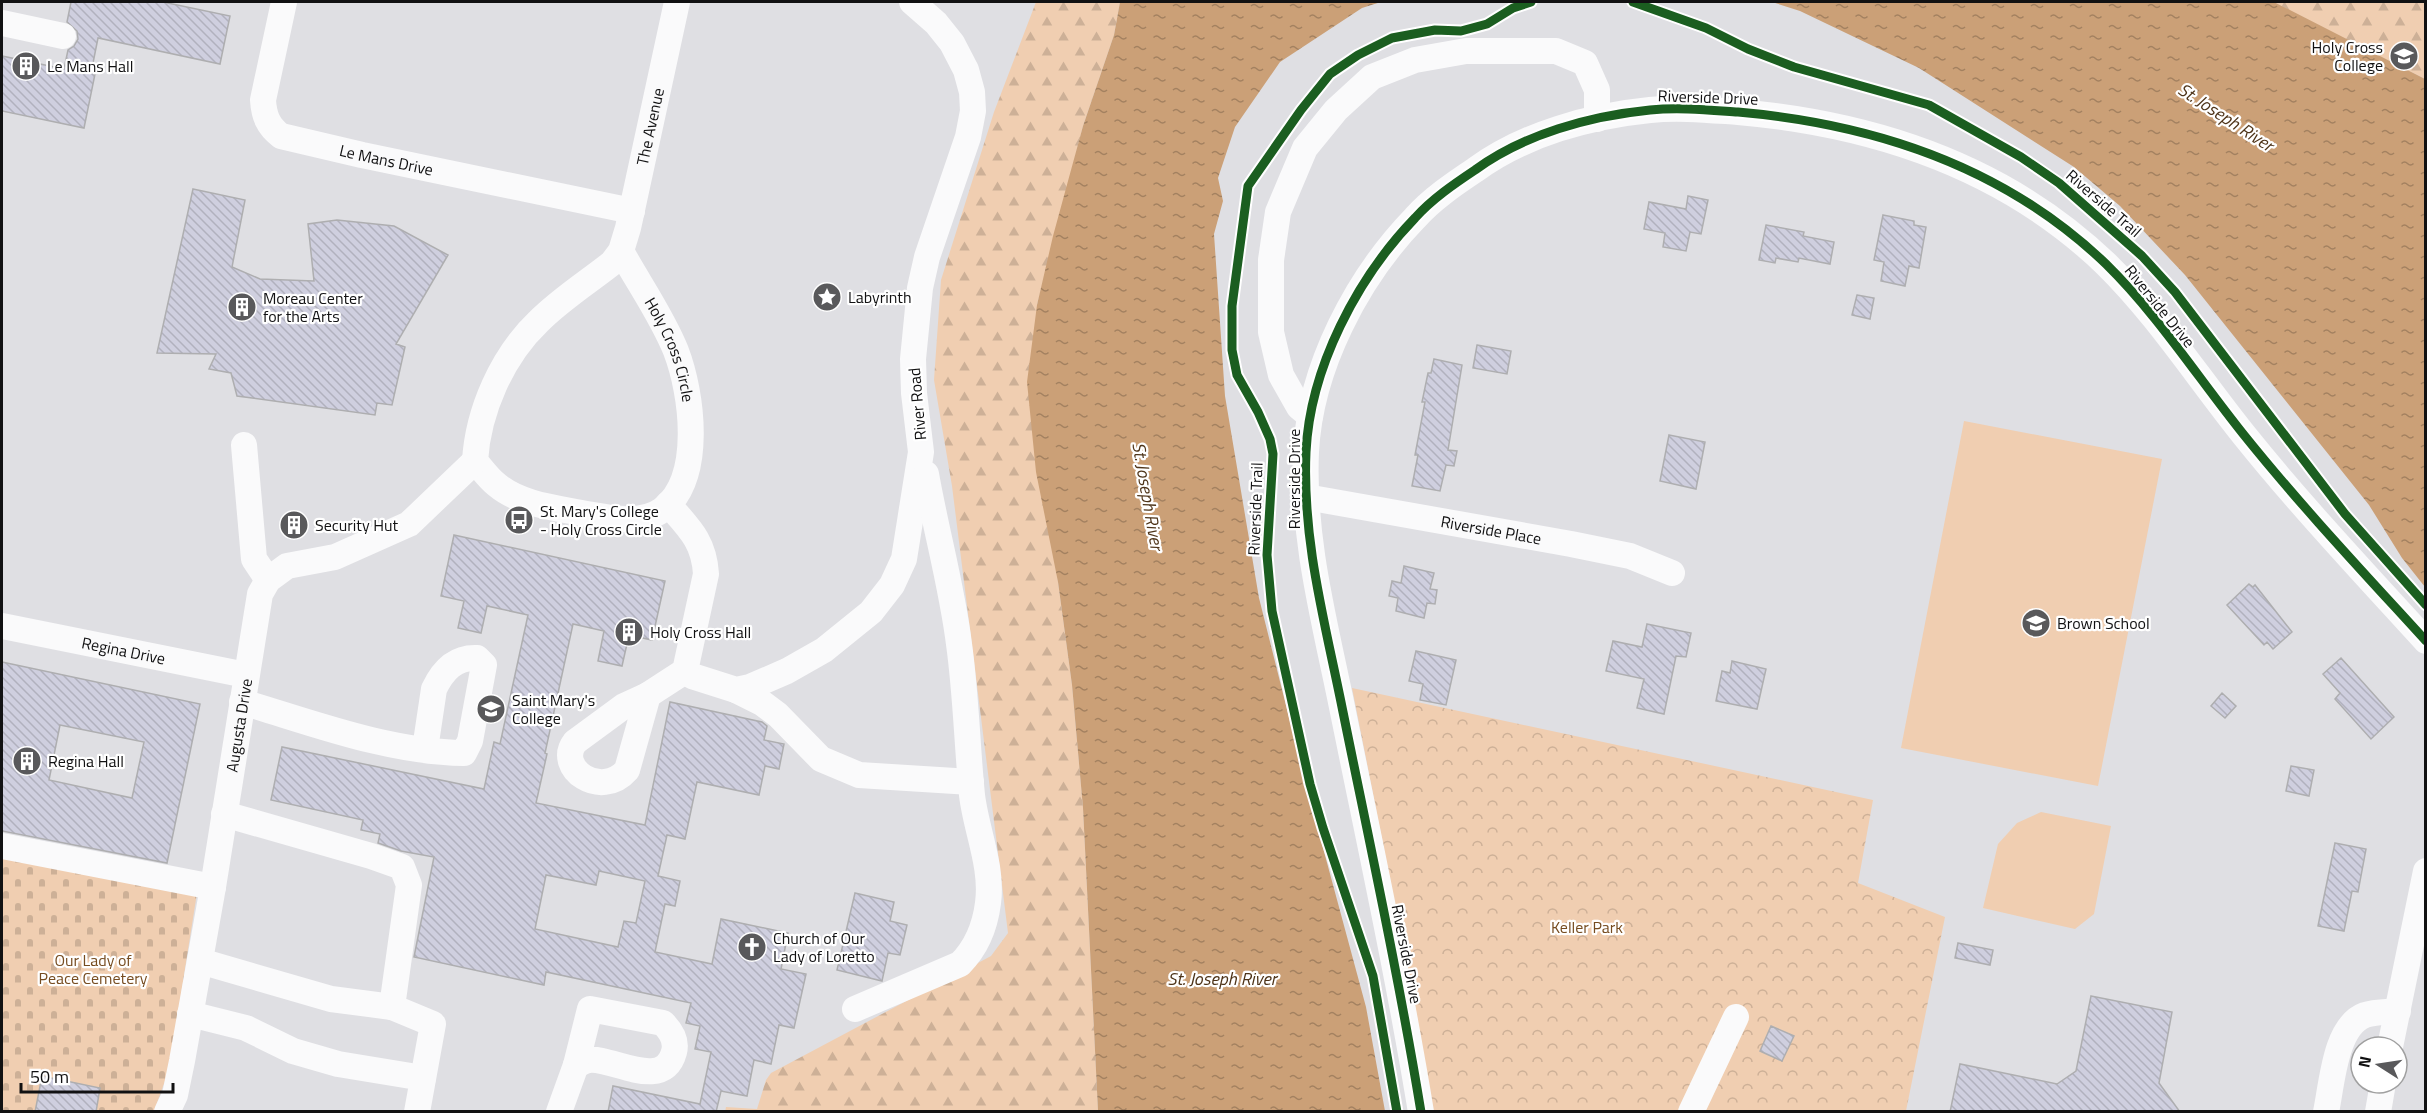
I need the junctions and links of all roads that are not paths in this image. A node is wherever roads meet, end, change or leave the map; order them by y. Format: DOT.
graph roads {
  1 [pos="284,2"];
  2 [pos="677,2"];
  3 [pos="912,2"];
  4 [pos="2,23"];
  5 [pos="63,36"];
  6 [pos="1597,119"];
  7 [pos="632,211"];
  8 [pos="621,252"];
  9 [pos="1310,416"];
  10 [pos="244,445"];
  11 [pos="921,452"];
  12 [pos="475,461"];
  13 [pos="1306,497"];
  14 [pos="668,504"];
  15 [pos="1672,573"];
  16 [pos="268,580"];
  17 [pos="2,626"];
  18 [pos="2426,641"];
  19 [pos="685,671"];
  20 [pos="246,675"];
  21 [pos="736,690"];
  22 [pos="648,695"];
  23 [pos="242,702"];
  24 [pos="425,749"];
  25 [pos="971,782"];
  26 [pos="224,814"];
  27 [pos="2,846"];
  28 [pos="2426,871"];
  29 [pos="213,887"];
  30 [pos="200,961"];
  31 [pos="392,1007"];
  32 [pos="855,1009"];
  33 [pos="2398,1011"];
  34 [pos="190,1014"];
  35 [pos="1736,1017"];
  36 [pos="2393,1035"];
  37 [pos="576,1065"];
  38 [pos="423,1078"];
  39 [pos="2381,1095"];
  40 [pos="167,1112"];
  41 [pos="417,1112"];
  42 [pos="559,1112"];
  43 [pos="1421,1112"];
  44 [pos="1691,1112"];
  45 [pos="2326,1112"];
  46 [pos="2378,1112"];
  1 -- 7 [label="street, Le Mans Drive"];
  2 -- 7 [label="street, The Avenue"];
  3 -- 11 [label="street, River Road"];
  4 -- 5 [label="street"];
  6 -- 9 [label="street, Riverside Drive"];
  6 -- 9 [label="street"];
  6 -- 18 [label="street, Riverside Drive"];
  7 -- 8 [label="street, The Avenue"];
  8 -- 12 [label="street"];
  8 -- 14 [label="street, Holy Cross Circle"];
  9 -- 13 [label="street, Riverside Drive"];
  10 -- 16 [label="street"];
  11 -- 21 [label="street, River Road"];
  11 -- 25 [label="street"];
  12 -- 14 [label="street"];
  12 -- 16 [label="street"];
  13 -- 15 [label="street, Riverside Place"];
  13 -- 43 [label="street, Riverside Drive"];
  14 -- 19 [label="street"];
  16 -- 20 [label="street, Augusta Drive"];
  17 -- 20 [label="street, Regina Drive"];
  19 -- 21 [label="street"];
  19 -- 22 [label="street"];
  20 -- 23 [label="street, Augusta Drive"];
  21 -- 25 [label="street"];
  23 -- 24 [label="street"];
  23 -- 26 [label="street, Augusta Drive"];
  25 -- 32 [label="street"];
  26 -- 29 [label="street, Augusta Drive"];
  26 -- 31 [label="street"];
  27 -- 29 [label="street"];
  28 -- 33 [label="street"];
  29 -- 30 [label="street, Augusta Drive"];
  30 -- 31 [label="street"];
  30 -- 34 [label="street, Augusta Drive"];
  31 -- 38 [label="street"];
  33 -- 36 [label="street"];
  33 -- 45 [label="street"];
  34 -- 38 [label="street"];
  34 -- 40 [label="street, Augusta Drive"];
  35 -- 44 [label="street"];
  37 -- 42 [label="street"];
  38 -- 41 [label="street"];
  39 -- 46 [label="street"];
}
